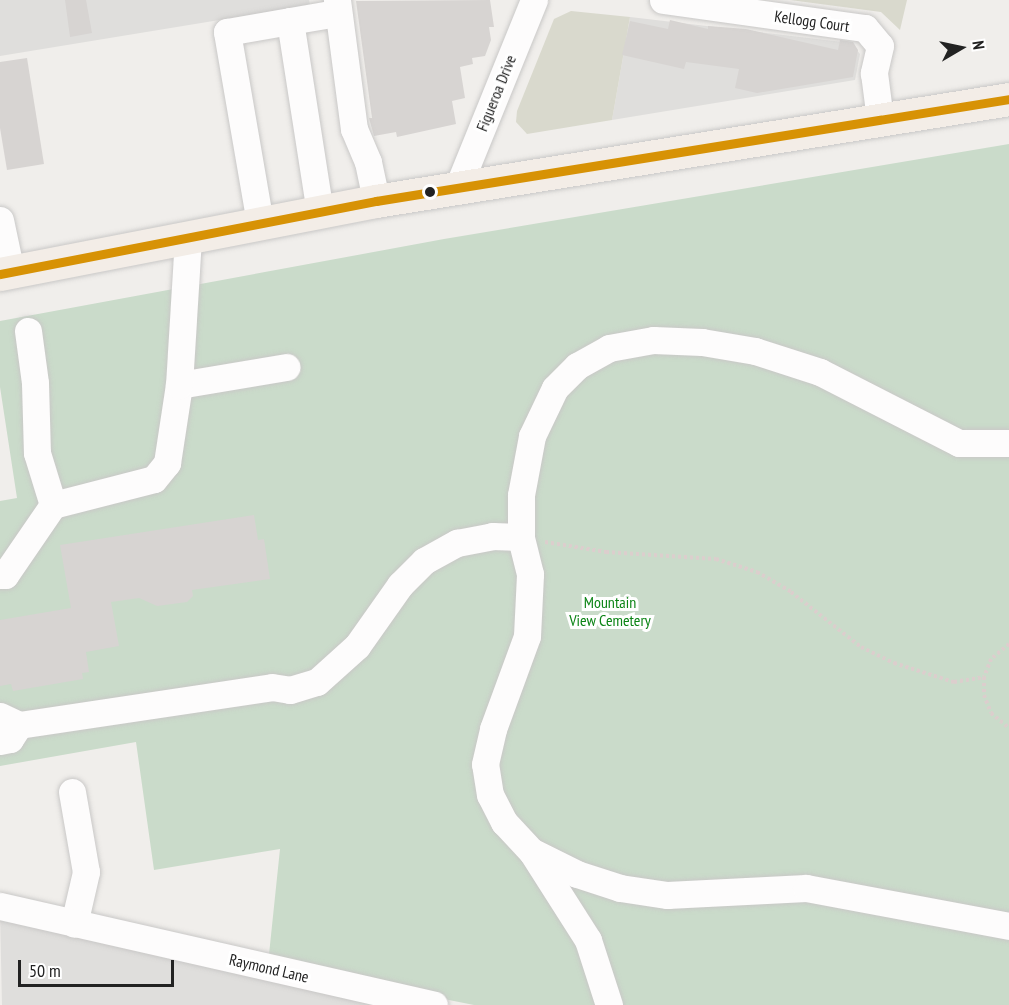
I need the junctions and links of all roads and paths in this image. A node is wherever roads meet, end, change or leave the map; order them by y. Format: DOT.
graph roads {
  1 [pos="534,0"];
  2 [pos="663,0"];
  3 [pos="337,7"];
  4 [pos="290,21"];
  5 [pos="1009,99"];
  6 [pos="880,119"];
  7 [pos="458,187"];
  8 [pos="376,201"];
  9 [pos="320,212"];
  10 [pos="0,220"];
  11 [pos="260,223"];
  12 [pos="188,236"];
  13 [pos="6,273"];
  14 [pos="28,331"];
  15 [pos="287,367"];
  16 [pos="179,385"];
  17 [pos="1009,443"];
  18 [pos="54,505"];
  19 [pos="521,537"];
  20 [pos="0,574"];
  21 [pos="1009,644"];
  22 [pos="984,677"];
  23 [pos="6,728"];
  24 [pos="1009,728"];
  25 [pos="72,792"];
  26 [pos="532,852"];
  27 [pos="0,906"];
  28 [pos="74,924"];
  29 [pos="1009,926"];
  30 [pos="434,1005"];
  31 [pos="609,1005"];
  1 -- 7 [label="street, Figueroa Drive"];
  2 -- 6 [label="street, Kellogg Court"];
  3 -- 4 [label="street"];
  3 -- 8 [label="street"];
  4 -- 9 [label="street"];
  4 -- 11 [label="street"];
  5 -- 6 [label="main road"];
  6 -- 7 [label="main road"];
  7 -- 8 [label="main road"];
  8 -- 9 [label="main road"];
  9 -- 11 [label="main road"];
  10 -- 13 [label="street"];
  11 -- 12 [label="main road"];
  12 -- 13 [label="main road"];
  12 -- 16 [label="street"];
  14 -- 18 [label="street"];
  15 -- 16 [label="street"];
  16 -- 18 [label="street"];
  17 -- 19 [label="street"];
  18 -- 20 [label="street"];
  19 -- 22 [label="path"];
  19 -- 23 [label="street"];
  19 -- 26 [label="street"];
  21 -- 22 [label="path"];
  22 -- 24 [label="path"];
  25 -- 28 [label="street"];
  26 -- 29 [label="street"];
  26 -- 31 [label="street"];
  27 -- 28 [label="street, Raymond Lane"];
  28 -- 30 [label="street, Raymond Lane"];
}
